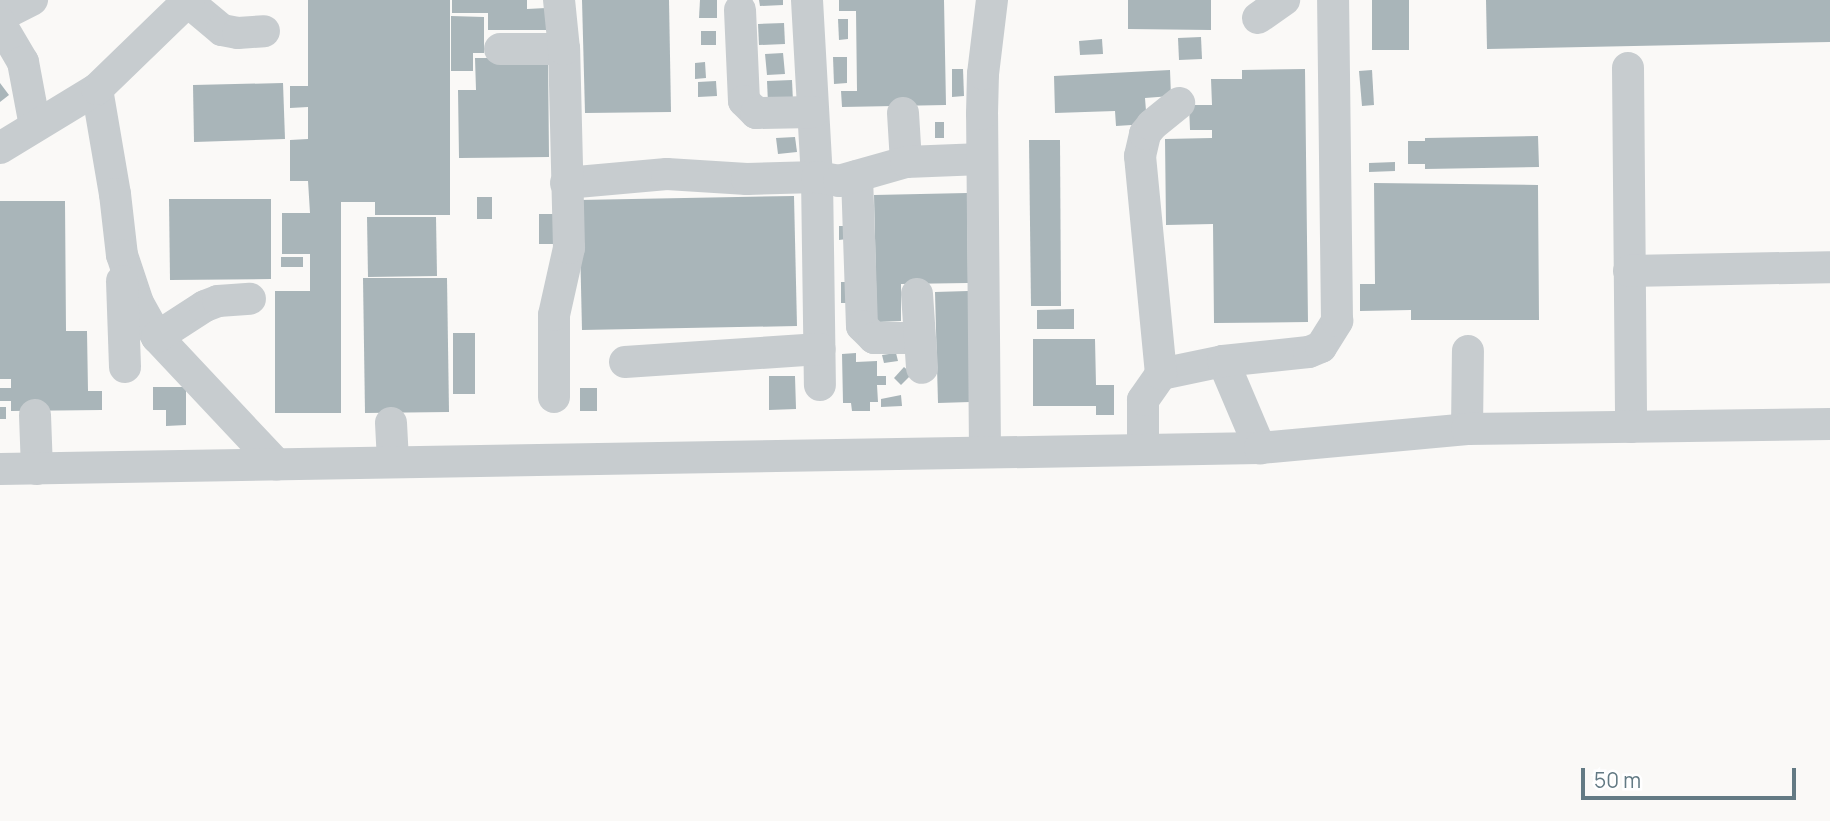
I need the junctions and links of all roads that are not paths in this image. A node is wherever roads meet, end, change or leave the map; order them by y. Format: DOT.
graph roads {
  1 [pos="32,0"];
  2 [pos="559,0"];
  3 [pos="807,0"];
  4 [pos="992,0"];
  5 [pos="1284,0"];
  6 [pos="1333,0"];
  7 [pos="187,1"];
  8 [pos="740,10"];
  9 [pos="0,16"];
  10 [pos="1258,18"];
  11 [pos="0,23"];
  12 [pos="264,31"];
  13 [pos="500,50"];
  14 [pos="564,50"];
  15 [pos="1628,68"];
  16 [pos="97,89"];
  17 [pos="1179,103"];
  18 [pos="813,112"];
  19 [pos="903,113"];
  20 [pos="35,126"];
  21 [pos="0,148"];
  22 [pos="982,159"];
  23 [pos="906,162"];
  24 [pos="858,176"];
  25 [pos="817,177"];
  26 [pos="566,183"];
  27 [pos="121,255"];
  28 [pos="1830,267"];
  29 [pos="1629,271"];
  30 [pos="917,294"];
  31 [pos="250,299"];
  32 [pos="157,337"];
  33 [pos="820,349"];
  34 [pos="1468,351"];
  35 [pos="1223,360"];
  36 [pos="625,362"];
  37 [pos="125,366"];
  38 [pos="1161,374"];
  39 [pos="820,385"];
  40 [pos="554,397"];
  41 [pos="35,415"];
  42 [pos="391,423"];
  43 [pos="1830,424"];
  44 [pos="1631,427"];
  45 [pos="1467,429"];
  46 [pos="1143,448"];
  47 [pos="1260,448"];
  48 [pos="985,451"];
  49 [pos="393,462"];
  50 [pos="277,465"];
  51 [pos="0,469"];
  52 [pos="37,469"];
  1 -- 9 [label="lane"];
  2 -- 14 [label="lane"];
  3 -- 18 [label="lane"];
  4 -- 22 [label="lane"];
  5 -- 10 [label="lane"];
  6 -- 35 [label="lane"];
  7 -- 12 [label="lane"];
  7 -- 16 [label="lane"];
  8 -- 18 [label="lane"];
  11 -- 20 [label="lane"];
  13 -- 14 [label="lane"];
  14 -- 26 [label="lane"];
  15 -- 29 [label="lane"];
  16 -- 20 [label="lane"];
  16 -- 27 [label="lane"];
  17 -- 38 [label="lane"];
  18 -- 25 [label="lane"];
  19 -- 23 [label="lane"];
  20 -- 21 [label="lane"];
  22 -- 23 [label="lane"];
  22 -- 48 [label="lane"];
  23 -- 24 [label="lane"];
  24 -- 25 [label="lane"];
  24 -- 30 [label="lane"];
  25 -- 26 [label="lane"];
  25 -- 33 [label="lane"];
  26 -- 40 [label="lane"];
  27 -- 32 [label="lane"];
  27 -- 37 [label="lane"];
  28 -- 29 [label="lane"];
  29 -- 44 [label="lane"];
  31 -- 32 [label="lane"];
  32 -- 50 [label="lane"];
  33 -- 36 [label="lane"];
  33 -- 39 [label="lane"];
  34 -- 45 [label="lane"];
  35 -- 38 [label="lane"];
  35 -- 47 [label="lane"];
  38 -- 46 [label="lane"];
  41 -- 52 [label="lane"];
  42 -- 49 [label="lane"];
  43 -- 44 [label="lane"];
  44 -- 45 [label="lane"];
  45 -- 47 [label="lane"];
  46 -- 47 [label="lane"];
  46 -- 48 [label="lane"];
  48 -- 49 [label="lane"];
  49 -- 50 [label="lane"];
  50 -- 52 [label="lane"];
  51 -- 52 [label="lane"];
}
